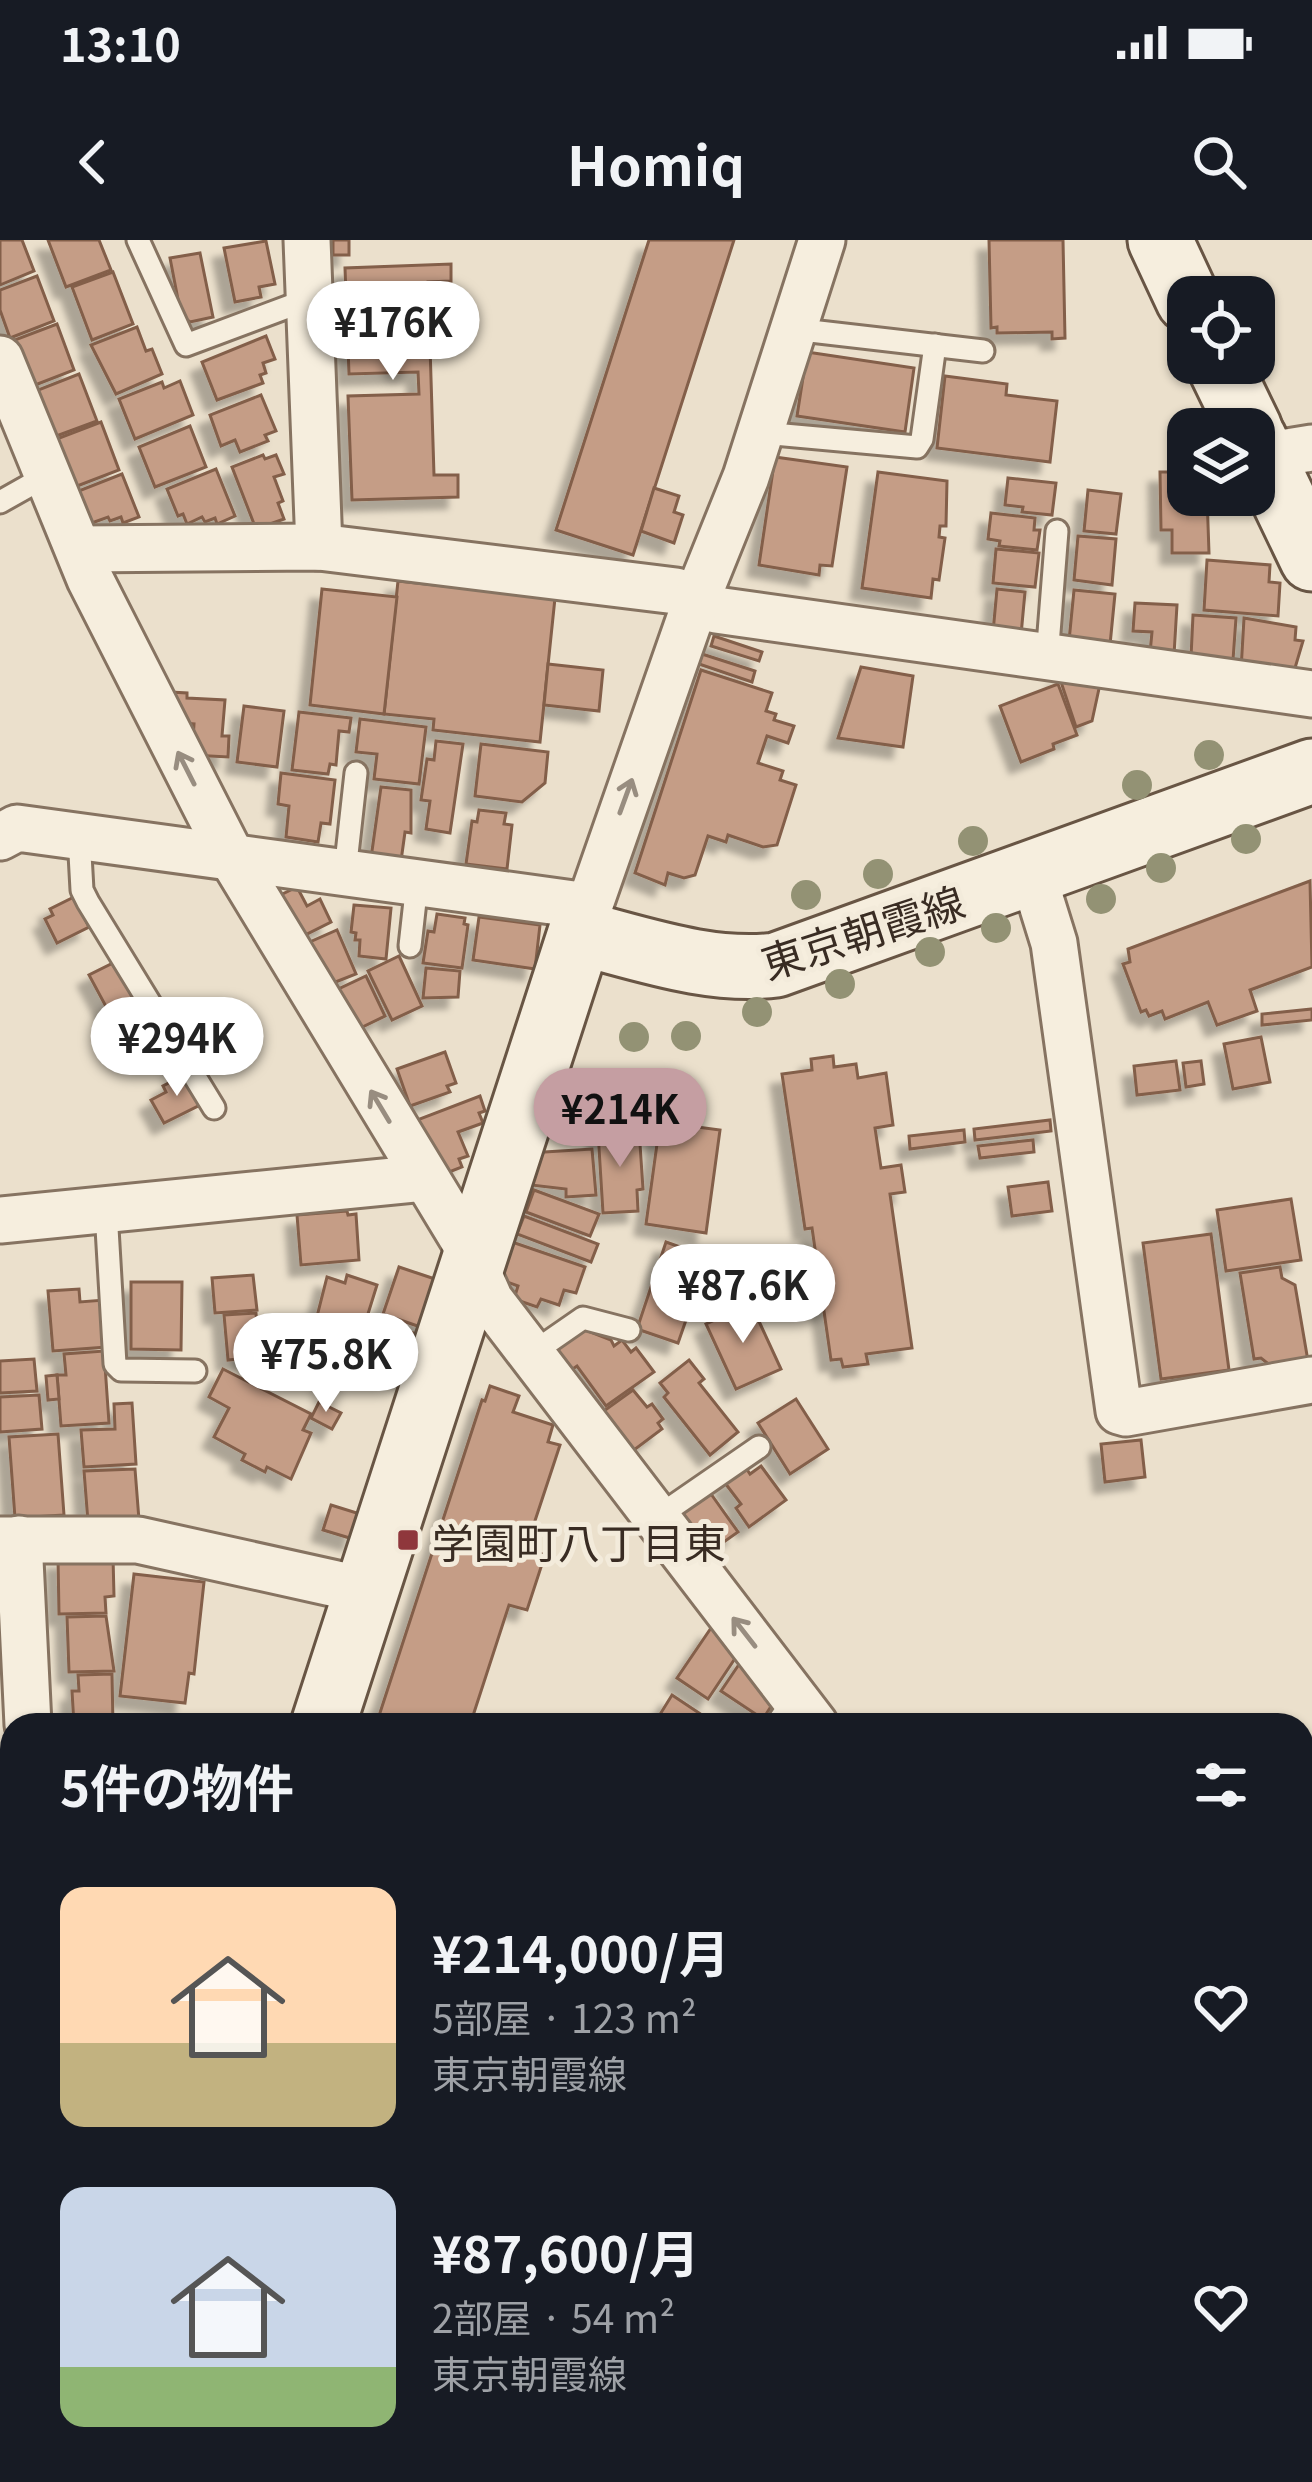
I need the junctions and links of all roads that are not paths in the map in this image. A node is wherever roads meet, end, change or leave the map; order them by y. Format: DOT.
graph roads {
  1 [pos="138,240"];
  2 [pos="307,240"];
  3 [pos="822,240"];
  4 [pos="1160,240"];
  5 [pos="1177,276"];
  6 [pos="309,299"];
  7 [pos="793,329"];
  8 [pos="935,345"];
  9 [pos="982,351"];
  10 [pos="0,359"];
  11 [pos="761,433"];
  12 [pos="1275,457"];
  13 [pos="48,475"];
  14 [pos="0,502"];
  15 [pos="1058,530"];
  16 [pos="320,547"];
  17 [pos="79,549"];
  18 [pos="1312,559"];
  19 [pos="696,601"];
  20 [pos="1047,658"];
  21 [pos="1312,694"];
  22 [pos="1312,771"];
  23 [pos="356,773"];
  24 [pos="79,836"];
  25 [pos="0,837"];
  26 [pos="232,856"];
  27 [pos="345,872"];
  28 [pos="1032,872"];
  29 [pos="417,883"];
  30 [pos="584,920"];
  31 [pos="410,946"];
  32 [pos="214,1108"];
  33 [pos="424,1178"];
  34 [pos="106,1211"];
  35 [pos="0,1220"];
  36 [pos="473,1268"];
  37 [pos="629,1330"];
  38 [pos="531,1354"];
  39 [pos="196,1371"];
  40 [pos="1312,1380"];
  41 [pos="760,1447"];
  42 [pos="656,1518"];
  43 [pos="10,1540"];
  44 [pos="368,1591"];
  45 [pos="27,1713"];
  46 [pos="327,1713"];
  47 [pos="793,1713"];
  1 -- 6 [label="lane"];
  2 -- 6 [label="street"];
  3 -- 7 [label="street"];
  4 -- 5 [label="main road"];
  6 -- 16 [label="street"];
  7 -- 8 [label="lane"];
  7 -- 11 [label="street"];
  8 -- 9 [label="lane"];
  8 -- 11 [label="lane"];
  10 -- 13 [label="street"];
  11 -- 19 [label="street"];
  12 -- 18 [label="main road"];
  13 -- 14 [label="lane"];
  13 -- 17 [label="street"];
  15 -- 20 [label="lane"];
  16 -- 17 [label="street"];
  16 -- 19 [label="street"];
  26 -- 17 [label="street, one-way"];
  19 -- 20 [label="street"];
  30 -- 19 [label="street, one-way"];
  20 -- 21 [label="street"];
  22 -- 28 [label="main road, 東京朝霞線"];
  23 -- 27 [label="lane"];
  24 -- 25 [label="street"];
  24 -- 26 [label="street"];
  24 -- 32 [label="lane"];
  26 -- 27 [label="street"];
  33 -- 26 [label="street, one-way"];
  27 -- 29 [label="street"];
  28 -- 30 [label="main road, 東京朝霞線"];
  28 -- 40 [label="street"];
  29 -- 30 [label="street"];
  29 -- 31 [label="lane"];
  30 -- 36 [label="main road"];
  33 -- 34 [label="street"];
  33 -- 36 [label="street"];
  34 -- 35 [label="street"];
  34 -- 39 [label="lane"];
  36 -- 38 [label="street"];
  36 -- 44 [label="main road"];
  37 -- 38 [label="lane"];
  38 -- 42 [label="street"];
  41 -- 42 [label="lane"];
  47 -- 42 [label="street, one-way"];
  43 -- 44 [label="street"];
  43 -- 45 [label="street"];
  44 -- 46 [label="main road"];
}
